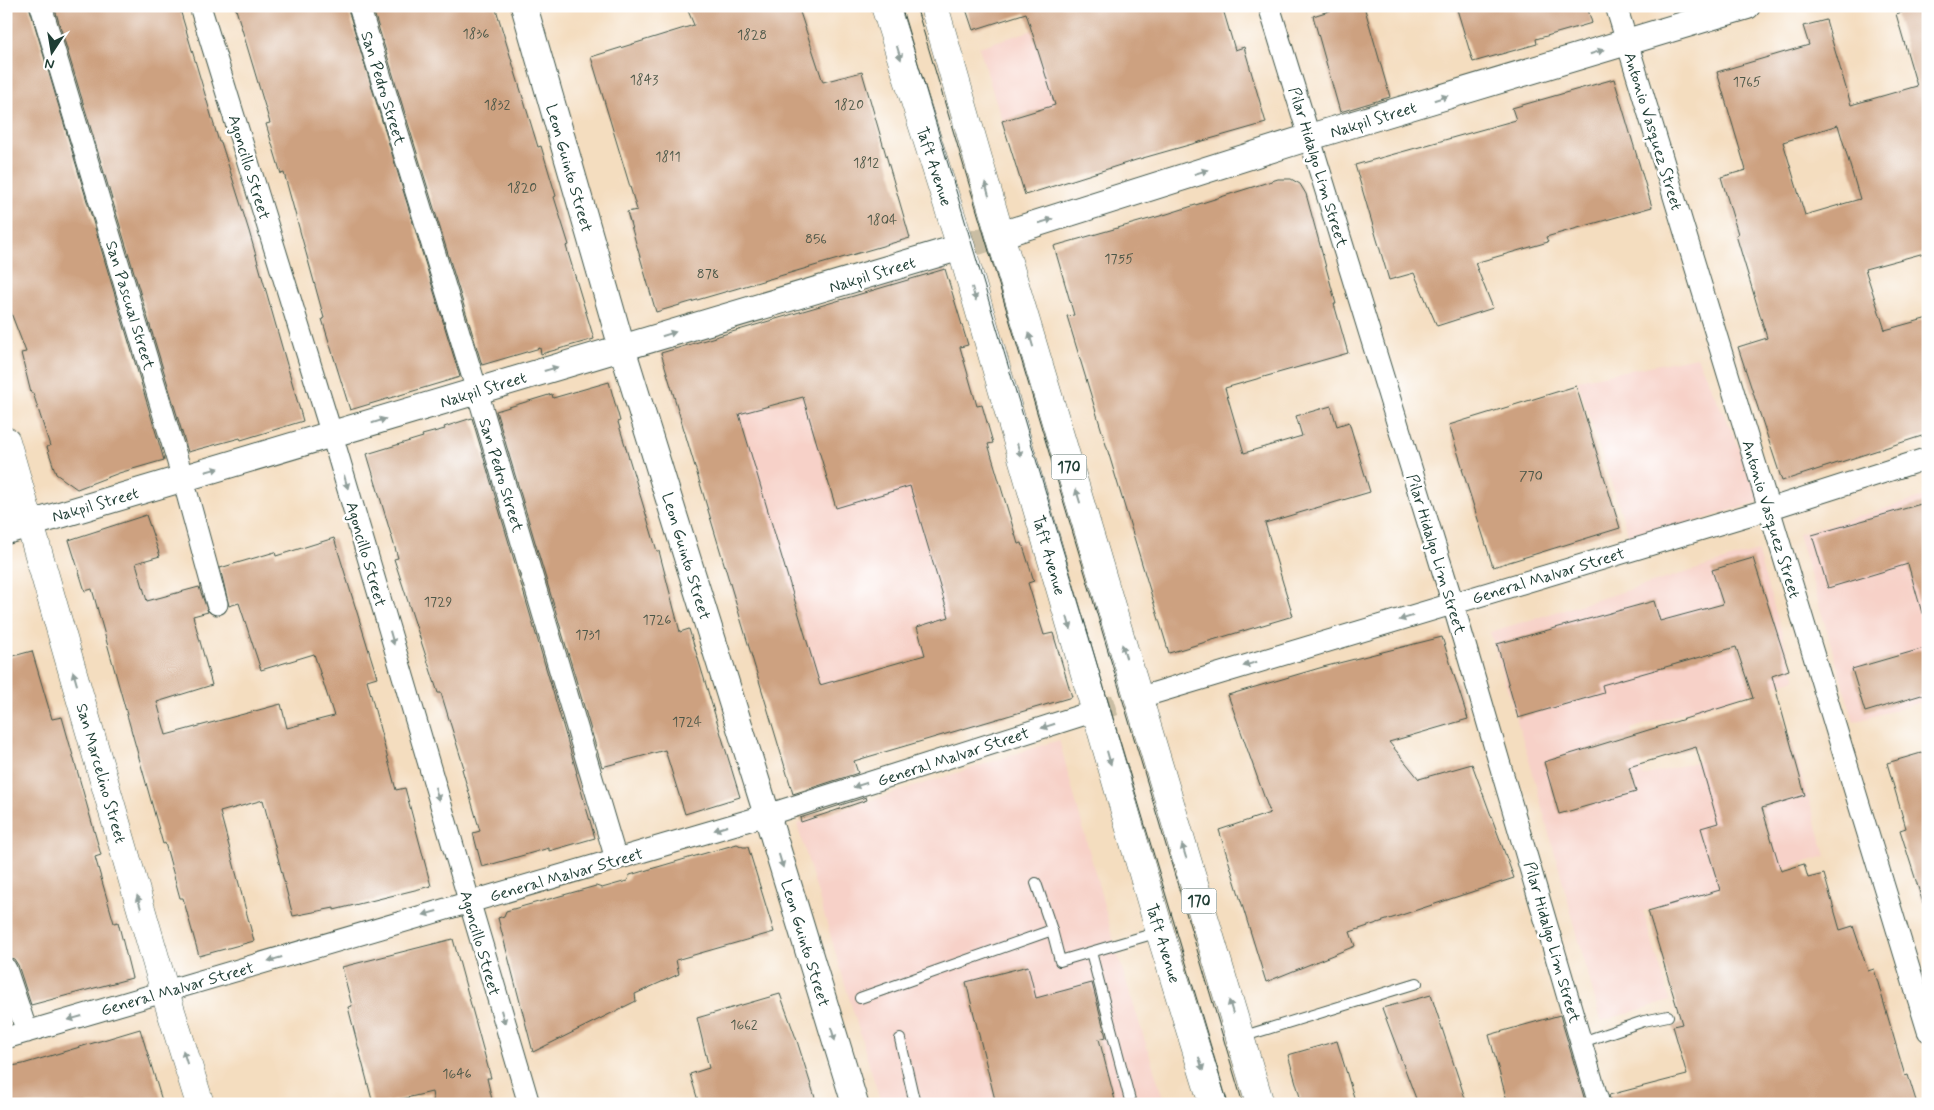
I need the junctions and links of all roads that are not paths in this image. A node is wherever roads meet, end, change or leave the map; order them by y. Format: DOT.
graph roads {
  1 [pos="41,6"];
  2 [pos="200,6"];
  3 [pos="359,6"];
  4 [pos="524,6"];
  5 [pos="885,6"];
  6 [pos="934,6"];
  7 [pos="1269,6"];
  8 [pos="1616,6"];
  9 [pos="1747,6"];
  10 [pos="1627,43"];
  11 [pos="1310,138"];
  12 [pos="1000,236"];
  13 [pos="961,247"];
  14 [pos="622,348"];
  15 [pos="477,391"];
  16 [pos="332,435"];
  17 [pos="6,441"];
  18 [pos="1928,458"];
  19 [pos="183,479"];
  20 [pos="1769,509"];
  21 [pos="18,527"];
  22 [pos="217,604"];
  23 [pos="1452,604"];
  24 [pos="1138,698"];
  25 [pos="1095,711"];
  26 [pos="767,814"];
  27 [pos="616,859"];
  28 [pos="1036,884"];
  29 [pos="469,902"];
  30 [pos="1052,930"];
  31 [pos="1160,932"];
  32 [pos="1091,952"];
  33 [pos="6,969"];
  34 [pos="1417,983"];
  35 [pos="165,992"];
  36 [pos="860,998"];
  37 [pos="1668,1016"];
  38 [pos="1928,1031"];
  39 [pos="27,1032"];
  40 [pos="1240,1037"];
  41 [pos="6,1038"];
  42 [pos="900,1039"];
  43 [pos="1582,1042"];
  44 [pos="200,1104"];
  45 [pos="529,1104"];
  46 [pos="855,1104"];
  47 [pos="915,1104"];
  48 [pos="1131,1104"];
  49 [pos="1213,1104"];
  50 [pos="1260,1104"];
  51 [pos="1599,1104"];
  1 -- 19 [label="street, San Pascual Street"];
  2 -- 16 [label="street, Agoncillo Street"];
  3 -- 15 [label="street, San Pedro Street"];
  4 -- 14 [label="street, Leon Guinto Street"];
  5 -- 13 [label="main road, Taft Avenue / 170, one-way"];
  12 -- 6 [label="main road, 170, one-way"];
  7 -- 11 [label="street, Pilar Hidalgo Lim Street"];
  8 -- 10 [label="street, Antonio Vasquez Street"];
  9 -- 10 [label="street, Nakpil Street"];
  11 -- 10 [label="street, Nakpil Street, one-way"];
  10 -- 20 [label="street, Antonio Vasquez Street"];
  12 -- 11 [label="street, Nakpil Street, one-way"];
  11 -- 23 [label="street, Pilar Hidalgo Lim Street"];
  24 -- 12 [label="main road, 170, one-way"];
  14 -- 13 [label="street, Nakpil Street, one-way"];
  13 -- 25 [label="main road, Taft Avenue / 170, one-way"];
  15 -- 14 [label="street, Nakpil Street, one-way"];
  14 -- 26 [label="street, Leon Guinto Street"];
  16 -- 15 [label="street, Nakpil Street, one-way"];
  15 -- 27 [label="street, San Pedro Street"];
  19 -- 16 [label="street, Nakpil Street, one-way"];
  16 -- 29 [label="street, Agoncillo Street, one-way"];
  17 -- 21 [label="main road, San Marcelino Street"];
  18 -- 20 [label="street, General Malvar Street"];
  19 -- 21 [label="street, Nakpil Street"];
  19 -- 22 [label="street, San Pascual Street"];
  20 -- 23 [label="street, General Malvar Street"];
  20 -- 38 [label="street, Antonio Vasquez Street"];
  35 -- 21 [label="main road, San Marcelino Street, one-way"];
  23 -- 24 [label="street, General Malvar Street, one-way"];
  23 -- 43 [label="street, Pilar Hidalgo Lim Street"];
  40 -- 24 [label="main road, 170, one-way"];
  25 -- 26 [label="street, General Malvar Street, one-way"];
  25 -- 31 [label="main road, Taft Avenue / 170, one-way"];
  26 -- 27 [label="street, General Malvar Street, one-way"];
  26 -- 46 [label="street, Leon Guinto Street, one-way"];
  27 -- 29 [label="street, General Malvar Street"];
  28 -- 30 [label="lane"];
  29 -- 35 [label="street, General Malvar Street, one-way"];
  29 -- 45 [label="street, Agoncillo Street, one-way"];
  30 -- 32 [label="lane"];
  30 -- 36 [label="lane"];
  31 -- 32 [label="lane"];
  31 -- 49 [label="main road, Taft Avenue / 170, one-way"];
  32 -- 48 [label="lane"];
  33 -- 39 [label="street"];
  34 -- 40 [label="lane"];
  35 -- 39 [label="street, General Malvar Street, one-way"];
  44 -- 35 [label="main road, San Marcelino Street, one-way"];
  37 -- 43 [label="lane"];
  39 -- 41 [label="street, General Malvar Street"];
  40 -- 50 [label="main road, 170"];
  42 -- 47 [label="lane"];
  43 -- 51 [label="street, Pilar Hidalgo Lim Street"];
}
